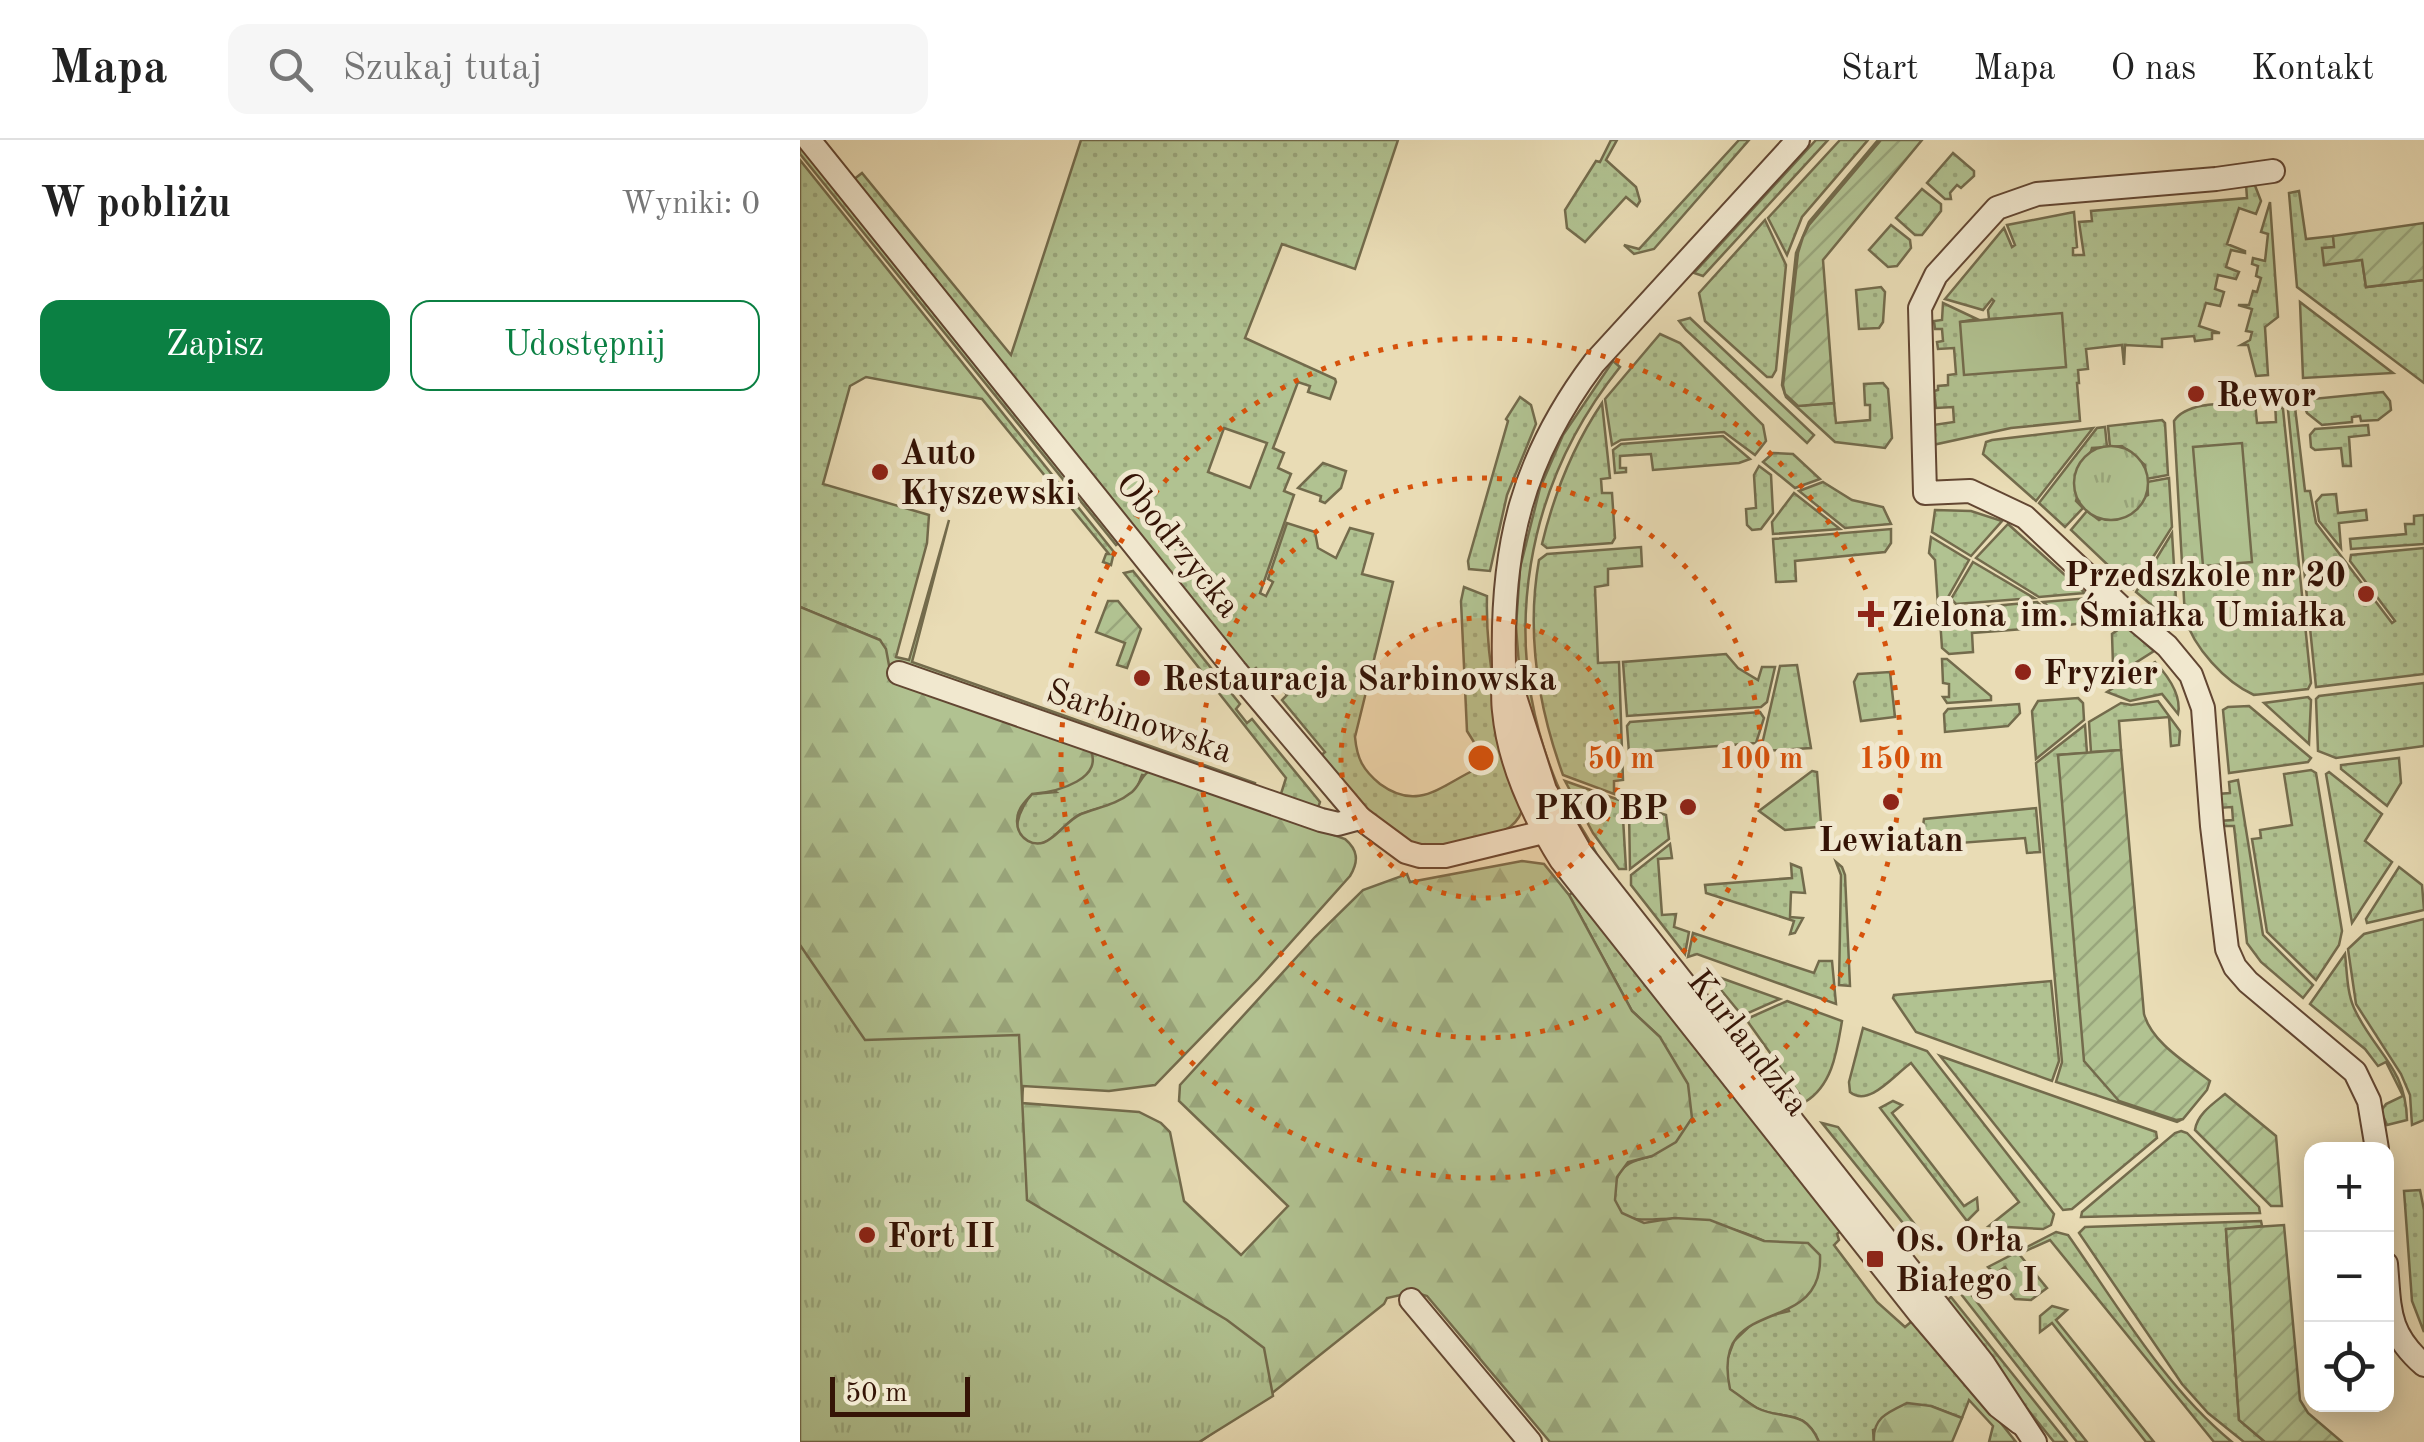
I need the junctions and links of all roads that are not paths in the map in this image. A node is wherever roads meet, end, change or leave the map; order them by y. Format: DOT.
graph roads {
  1 [pos="809,140"];
  2 [pos="1798,140"];
  3 [pos="2273,171"];
  4 [pos="899,673"];
  5 [pos="1360,818"];
  6 [pos="1554,830"];
  7 [pos="2376,1142"];
  8 [pos="1411,1300"];
  9 [pos="2394,1322"];
  10 [pos="2424,1364"];
  11 [pos="2027,1433"];
  12 [pos="1530,1442"];
  1 -- 5 [label="street, Obodrzycka"];
  2 -- 6 [label="street, Kurlandzka"];
  3 -- 7 [label="street"];
  4 -- 5 [label="street, Sarbinowska"];
  5 -- 6 [label="street, Obodrzycka"];
  6 -- 11 [label="street, Kurlandzka"];
  8 -- 12 [label="street"];
  9 -- 10 [label="street"];
}
